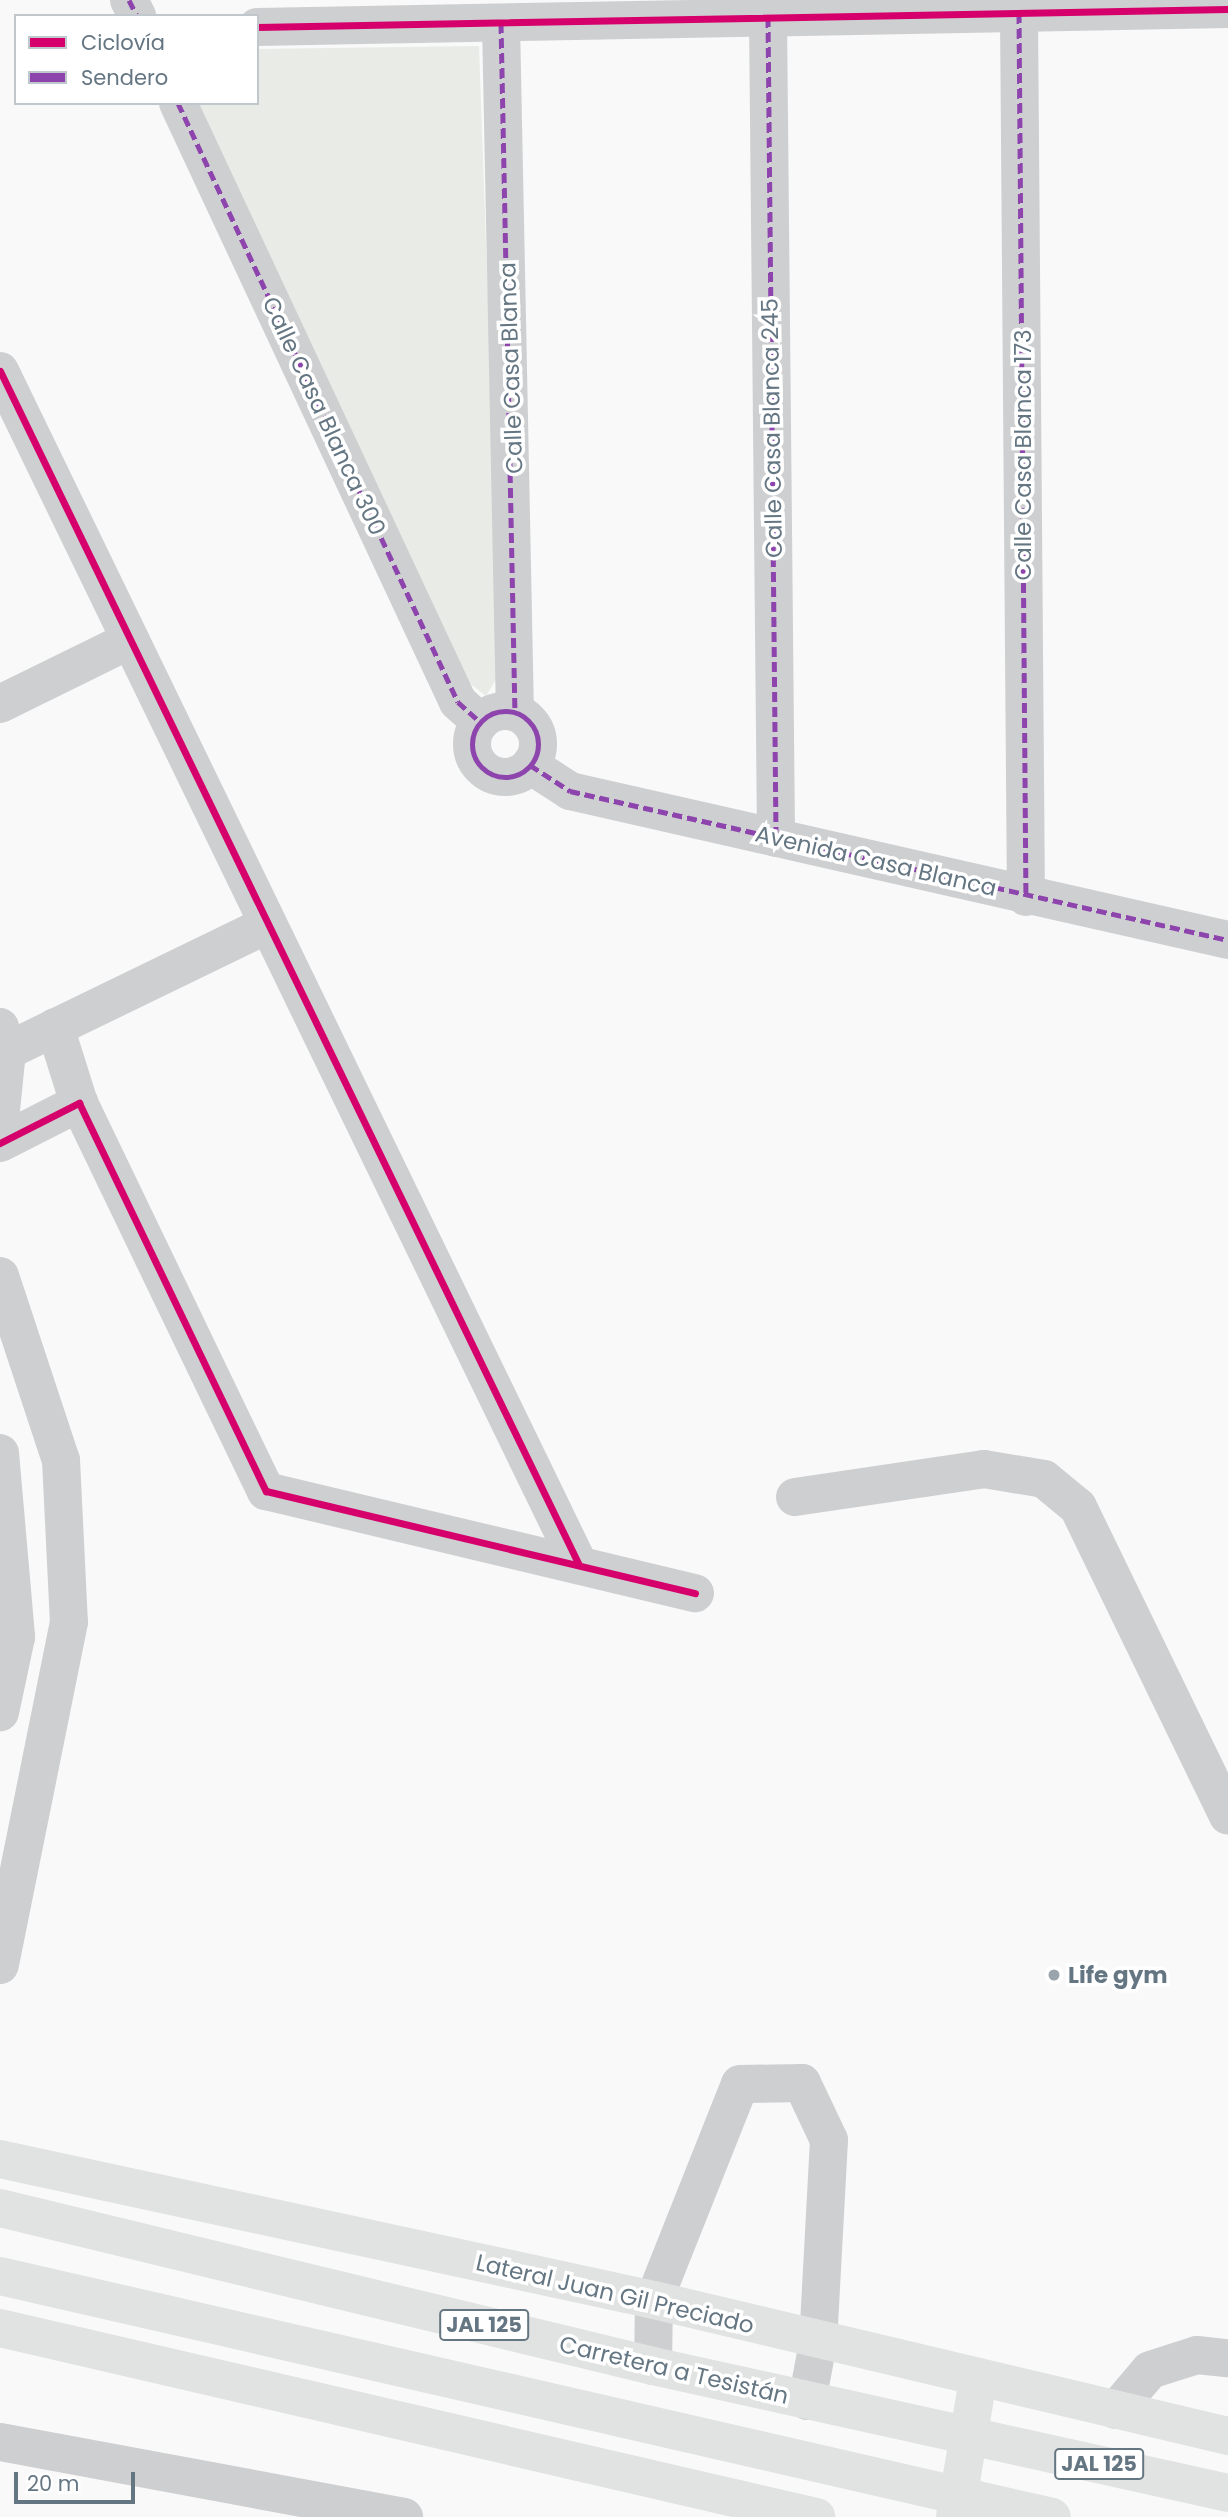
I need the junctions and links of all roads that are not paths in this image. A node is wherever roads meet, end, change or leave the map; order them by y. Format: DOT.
graph roads {
  1 [pos="1228,9"];
  2 [pos="1019,13"];
  3 [pos="768,17"];
  4 [pos="502,23"];
  5 [pos="259,27"];
  6 [pos="179,105"];
  7 [pos="0,371"];
  8 [pos="130,639"];
  9 [pos="0,704"];
  10 [pos="498,717"];
  11 [pos="530,765"];
  12 [pos="776,838"];
  13 [pos="1026,897"];
  14 [pos="268,924"];
  15 [pos="1228,940"];
  16 [pos="55,1027"];
  17 [pos="4,1039"];
  18 [pos="79,1103"];
  19 [pos="0,1120"];
  20 [pos="0,1143"];
  21 [pos="0,1276"];
  22 [pos="0,1453"];
  23 [pos="795,1497"];
  24 [pos="579,1565"];
  25 [pos="695,1593"];
  26 [pos="0,1712"];
  27 [pos="1228,1816"];
  28 [pos="0,1965"];
  29 [pos="0,2159"];
  30 [pos="0,2208"];
  31 [pos="0,2276"];
  32 [pos="654,2301"];
  33 [pos="0,2328"];
  34 [pos="818,2343"];
  35 [pos="1228,2358"];
  36 [pos="653,2366"];
  37 [pos="978,2380"];
  38 [pos="807,2401"];
  39 [pos="1115,2410"];
  40 [pos="970,2435"];
  41 [pos="1228,2435"];
  42 [pos="0,2442"];
  43 [pos="1228,2493"];
  44 [pos="957,2507"];
  45 [pos="810,2516"];
  46 [pos="404,2517"];
  47 [pos="1052,2517"];
  1 -- 2 [label="street"];
  2 -- 3 [label="street"];
  2 -- 13 [label="street, Calle Casa Blanca 173"];
  3 -- 4 [label="street"];
  3 -- 12 [label="street, Calle Casa Blanca 245"];
  4 -- 5 [label="street"];
  4 -- 10 [label="street, Calle Casa Blanca"];
  6 -- 10 [label="street, Calle Casa Blanca 300"];
  7 -- 8 [label="street"];
  8 -- 9 [label="street"];
  8 -- 14 [label="street"];
  10 -- 11 [label="street"];
  10 -- 11 [label="street"];
  11 -- 12 [label="street, Avenida Casa Blanca"];
  12 -- 13 [label="street, Avenida Casa Blanca"];
  13 -- 15 [label="street, Avenida Casa Blanca"];
  14 -- 16 [label="street"];
  14 -- 24 [label="street"];
  16 -- 17 [label="street"];
  16 -- 18 [label="street"];
  17 -- 19 [label="street"];
  18 -- 20 [label="street"];
  18 -- 24 [label="street"];
  21 -- 28 [label="street"];
  22 -- 26 [label="street"];
  23 -- 27 [label="street"];
  24 -- 25 [label="street"];
  29 -- 32 [label="main road, Lateral Juan Gil Preciado"];
  30 -- 36 [label="main road, Carretera a Tesistán / JAL 125"];
  31 -- 44 [label="main road, JAL 125"];
  32 -- 34 [label="main road, Lateral Juan Gil Preciado"];
  32 -- 34 [label="street"];
  32 -- 36 [label="street"];
  33 -- 45 [label="main road"];
  34 -- 37 [label="main road, Lateral Juan Gil Preciado"];
  34 -- 38 [label="street"];
  35 -- 39 [label="street"];
  36 -- 38 [label="main road, Carretera a Tesistán / JAL 125"];
  37 -- 39 [label="main road, Lateral Juan Gil Preciado"];
  37 -- 40 [label="main road"];
  38 -- 40 [label="main road, Carretera a Tesistán / JAL 125"];
  39 -- 41 [label="main road, Lateral Juan Gil Preciado"];
  40 -- 43 [label="main road, Carretera a Tesistán / JAL 125"];
  40 -- 44 [label="main road"];
  42 -- 46 [label="street"];
  44 -- 47 [label="main road, JAL 125"];
}
